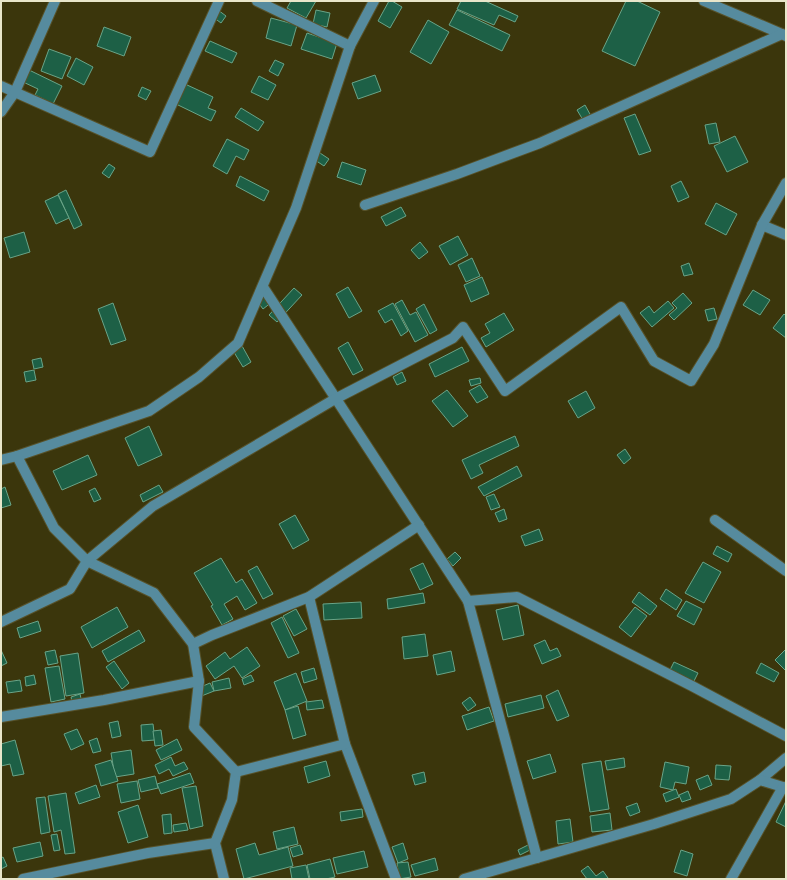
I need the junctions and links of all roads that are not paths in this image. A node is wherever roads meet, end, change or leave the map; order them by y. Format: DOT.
graph roads {
  1 [pos="55,1"];
  2 [pos="219,1"];
  3 [pos="257,1"];
  4 [pos="374,1"];
  5 [pos="704,1"];
  6 [pos="784,35"];
  7 [pos="350,46"];
  8 [pos="1,86"];
  9 [pos="15,92"];
  10 [pos="1,112"];
  11 [pos="786,183"];
  12 [pos="365,205"];
  13 [pos="762,225"];
  14 [pos="786,235"];
  15 [pos="263,287"];
  16 [pos="335,399"];
  17 [pos="17,456"];
  18 [pos="1,460"];
  19 [pos="715,520"];
  20 [pos="419,525"];
  21 [pos="87,561"];
  22 [pos="786,570"];
  23 [pos="309,597"];
  24 [pos="468,601"];
  25 [pos="1,622"];
  26 [pos="193,644"];
  27 [pos="199,681"];
  28 [pos="1,717"];
  29 [pos="786,736"];
  30 [pos="345,744"];
  31 [pos="786,758"];
  32 [pos="236,772"];
  33 [pos="760,780"];
  34 [pos="784,788"];
  35 [pos="215,842"];
  36 [pos="537,858"];
  37 [pos="23,879"];
  38 [pos="224,879"];
  39 [pos="396,879"];
  40 [pos="464,879"];
  41 [pos="731,879"];
  1 -- 9 [label="street"];
  2 -- 9 [label="street"];
  3 -- 7 [label="street"];
  4 -- 7 [label="street"];
  5 -- 6 [label="street"];
  6 -- 12 [label="street"];
  7 -- 15 [label="street"];
  8 -- 9 [label="street"];
  9 -- 10 [label="street"];
  11 -- 13 [label="street"];
  13 -- 14 [label="street"];
  13 -- 16 [label="street"];
  15 -- 16 [label="street"];
  15 -- 17 [label="street"];
  16 -- 20 [label="street"];
  16 -- 21 [label="street"];
  17 -- 18 [label="street"];
  17 -- 21 [label="street"];
  19 -- 22 [label="street"];
  20 -- 23 [label="street"];
  20 -- 24 [label="street"];
  21 -- 25 [label="street"];
  21 -- 26 [label="street"];
  23 -- 26 [label="street"];
  23 -- 30 [label="street"];
  24 -- 29 [label="street"];
  24 -- 36 [label="street"];
  26 -- 27 [label="street"];
  27 -- 28 [label="street"];
  27 -- 32 [label="street"];
  30 -- 32 [label="street"];
  30 -- 39 [label="street"];
  31 -- 33 [label="street"];
  32 -- 35 [label="street"];
  33 -- 34 [label="street"];
  33 -- 36 [label="street"];
  34 -- 41 [label="street"];
  35 -- 37 [label="street"];
  35 -- 38 [label="street"];
  36 -- 40 [label="street"];
}
